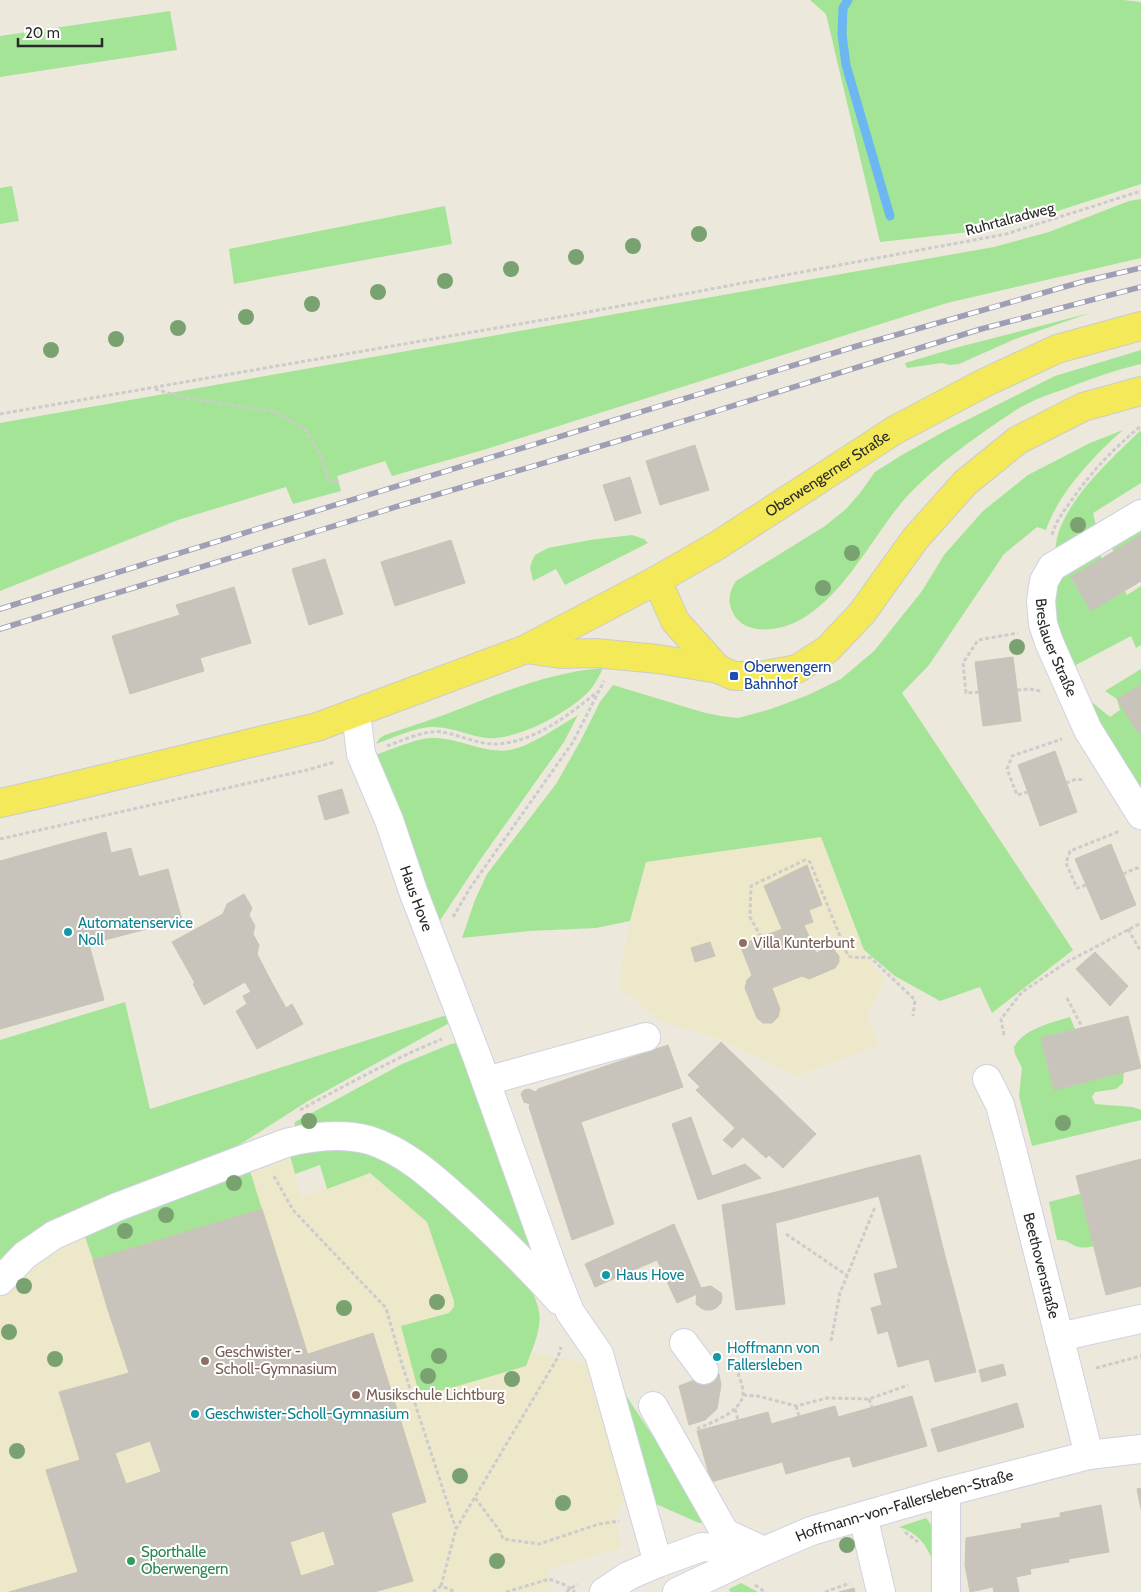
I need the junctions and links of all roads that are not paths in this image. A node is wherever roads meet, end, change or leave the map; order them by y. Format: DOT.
graph roads {
  1 [pos="1141,326"];
  2 [pos="1141,392"];
  3 [pos="1141,514"];
  4 [pos="657,580"];
  5 [pos="526,650"];
  6 [pos="718,668"];
  7 [pos="356,713"];
  8 [pos="0,803"];
  9 [pos="1132,822"];
  10 [pos="646,1037"];
  11 [pos="987,1080"];
  12 [pos="486,1081"];
  13 [pos="0,1281"];
  14 [pos="577,1306"];
  15 [pos="1141,1319"];
  16 [pos="1059,1337"];
  17 [pos="684,1343"];
  18 [pos="704,1370"];
  19 [pos="653,1406"];
  20 [pos="1141,1448"];
  21 [pos="1089,1455"];
  22 [pos="946,1492"];
  23 [pos="863,1516"];
  24 [pos="764,1551"];
  25 [pos="658,1563"];
  26 [pos="604,1592"];
  27 [pos="678,1592"];
  28 [pos="881,1592"];
  29 [pos="946,1592"];
  1 -- 4 [label="main road, Oberwengerner Straße"];
  2 -- 6 [label="main road"];
  3 -- 9 [label="street, Breslauer Straße"];
  4 -- 5 [label="main road, Oberwengerner Straße"];
  4 -- 6 [label="main road"];
  5 -- 6 [label="main road"];
  5 -- 7 [label="main road, Oberwengerner Straße"];
  7 -- 8 [label="main road, Oberwengerner Straße"];
  7 -- 12 [label="street, Haus Hove"];
  10 -- 12 [label="street"];
  11 -- 16 [label="street, Beethovenstraße"];
  12 -- 14 [label="street, Haus Hove"];
  13 -- 14 [label="street"];
  14 -- 25 [label="street, Haus Hove"];
  15 -- 16 [label="street"];
  16 -- 21 [label="street, Beethovenstraße"];
  17 -- 18 [label="street"];
  19 -- 24 [label="street"];
  20 -- 21 [label="street, Hoffmann-von-Fallersleben-Straße"];
  21 -- 22 [label="street, Hoffmann-von-Fallersleben-Straße"];
  22 -- 23 [label="street, Hoffmann-von-Fallersleben-Straße"];
  22 -- 29 [label="street"];
  23 -- 24 [label="street, Hoffmann-von-Fallersleben-Straße"];
  23 -- 28 [label="street"];
  24 -- 25 [label="street"];
  24 -- 27 [label="street, Hoffmann-von-Fallersleben-Straße"];
  25 -- 26 [label="street"];
}
